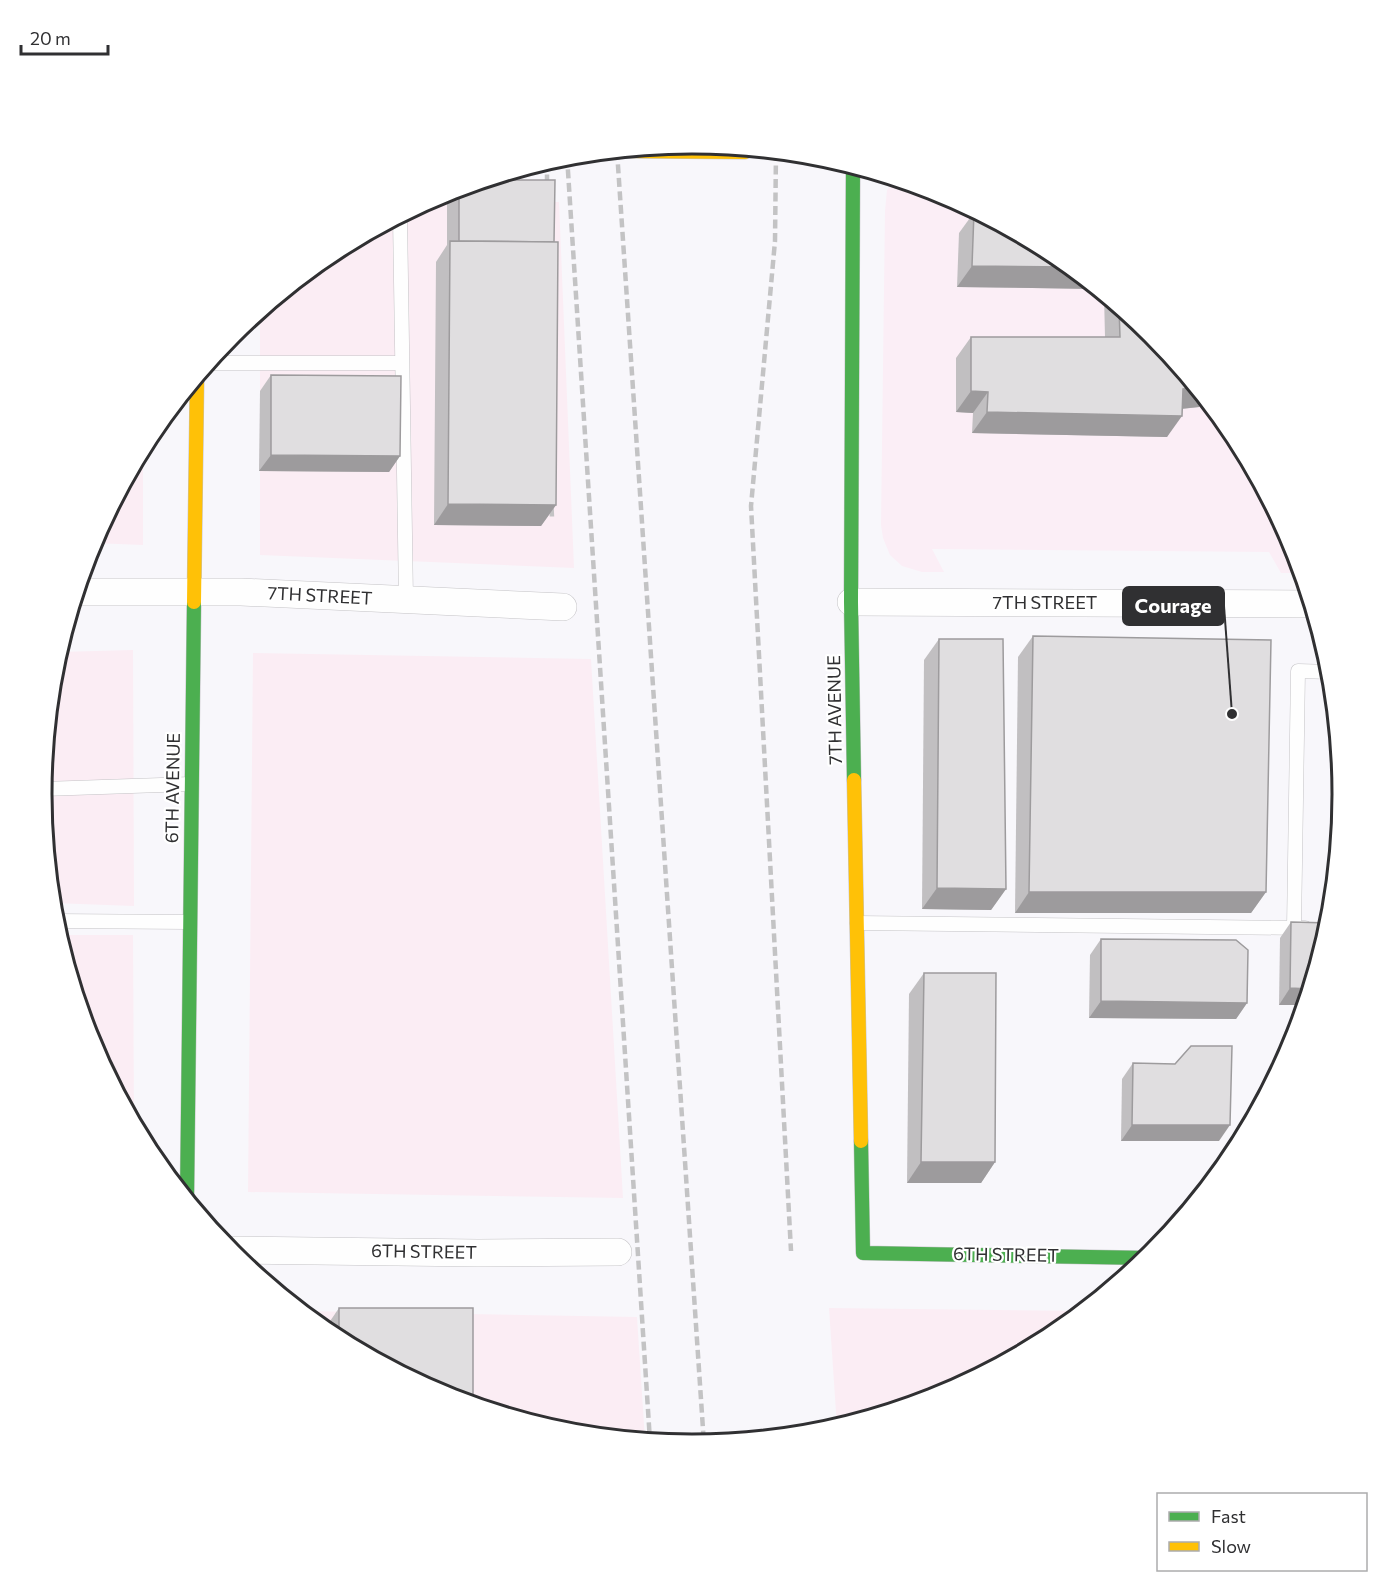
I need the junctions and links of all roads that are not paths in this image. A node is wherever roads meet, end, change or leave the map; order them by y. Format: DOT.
graph roads {
  1 [pos="853,175"];
  2 [pos="400,226"];
  3 [pos="220,363"];
  4 [pos="402,363"];
  5 [pos="197,390"];
  6 [pos="85,592"];
  7 [pos="194,593"];
  8 [pos="405,599"];
  9 [pos="851,602"];
  10 [pos="1303,604"];
  11 [pos="563,607"];
  12 [pos="1320,672"];
  13 [pos="191,783"];
  14 [pos="52,789"];
  15 [pos="65,921"];
  16 [pos="189,922"];
  17 [pos="857,923"];
  18 [pos="1294,928"];
  19 [pos="1317,928"];
  20 [pos="187,1187"];
  21 [pos="244,1251"];
  22 [pos="618,1252"];
  23 [pos="863,1252"];
  24 [pos="1134,1258"];
  1 -- 9 [label="street, 7TH AVENUE"];
  2 -- 4 [label="lane"];
  3 -- 4 [label="lane"];
  4 -- 8 [label="lane"];
  5 -- 7 [label="street, 6TH AVENUE"];
  6 -- 7 [label="street, 7TH STREET"];
  7 -- 8 [label="street, 7TH STREET"];
  7 -- 13 [label="street, 6TH AVENUE"];
  8 -- 11 [label="street, 7TH STREET"];
  9 -- 10 [label="street, 7TH STREET"];
  9 -- 17 [label="street, 7TH AVENUE"];
  12 -- 18 [label="lane"];
  13 -- 14 [label="lane"];
  13 -- 16 [label="street, 6TH AVENUE"];
  15 -- 16 [label="lane"];
  16 -- 20 [label="street, 6TH AVENUE"];
  17 -- 18 [label="lane"];
  17 -- 23 [label="street, 7TH AVENUE"];
  18 -- 19 [label="lane"];
  21 -- 22 [label="street, 6TH STREET"];
  23 -- 24 [label="street, 6TH STREET"];
}
